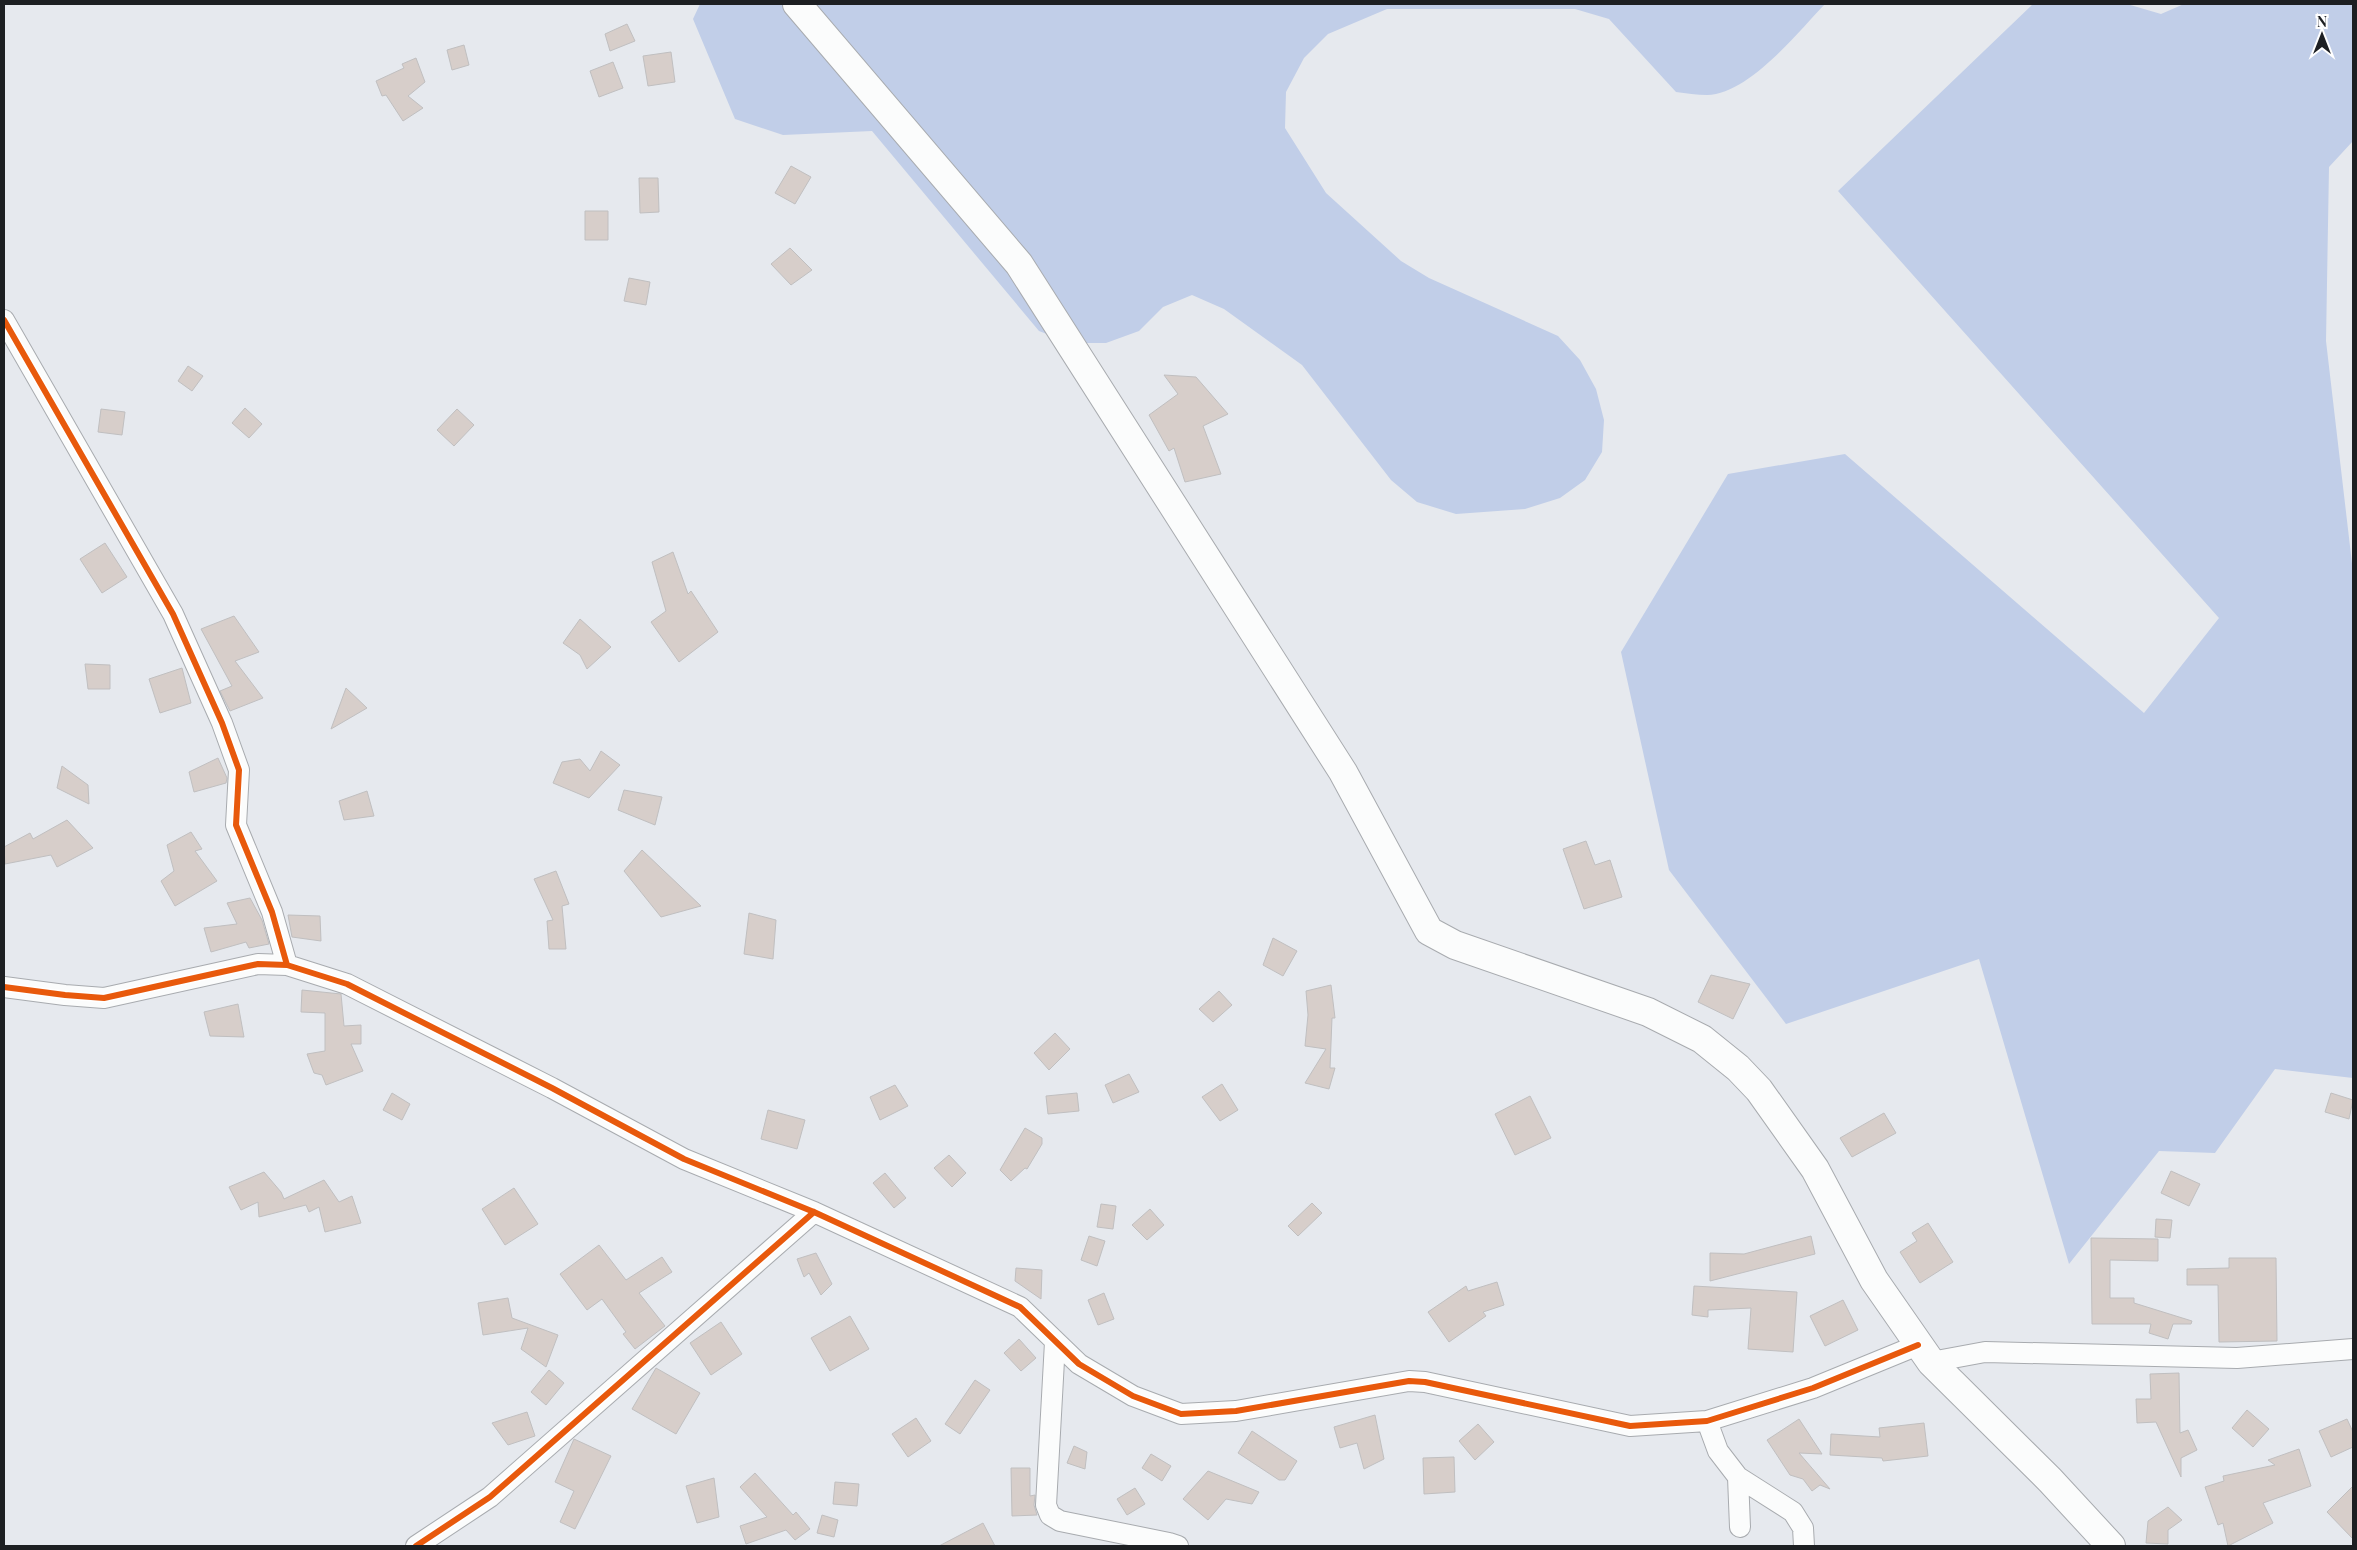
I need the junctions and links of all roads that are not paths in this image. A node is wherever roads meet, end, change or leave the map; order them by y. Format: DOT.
graph roads {
  1 [pos="797,4"];
  2 [pos="4,320"];
  3 [pos="286,965"];
  4 [pos="4,987"];
  5 [pos="814,1212"];
  6 [pos="1055,1342"];
  7 [pos="2353,1349"];
  8 [pos="1924,1353"];
  9 [pos="1706,1421"];
  10 [pos="1738,1477"];
  11 [pos="1740,1527"];
  12 [pos="416,1546"];
  13 [pos="1178,1546"];
  14 [pos="1804,1546"];
  15 [pos="2111,1546"];
  1 -- 8 [label="main road"];
  2 -- 3 [label="street"];
  3 -- 4 [label="street"];
  3 -- 5 [label="street"];
  5 -- 6 [label="street"];
  5 -- 12 [label="street"];
  6 -- 9 [label="street"];
  6 -- 13 [label="street"];
  7 -- 8 [label="street"];
  8 -- 9 [label="street"];
  8 -- 15 [label="main road"];
  9 -- 10 [label="street"];
  10 -- 11 [label="street"];
  10 -- 14 [label="street"];
}
